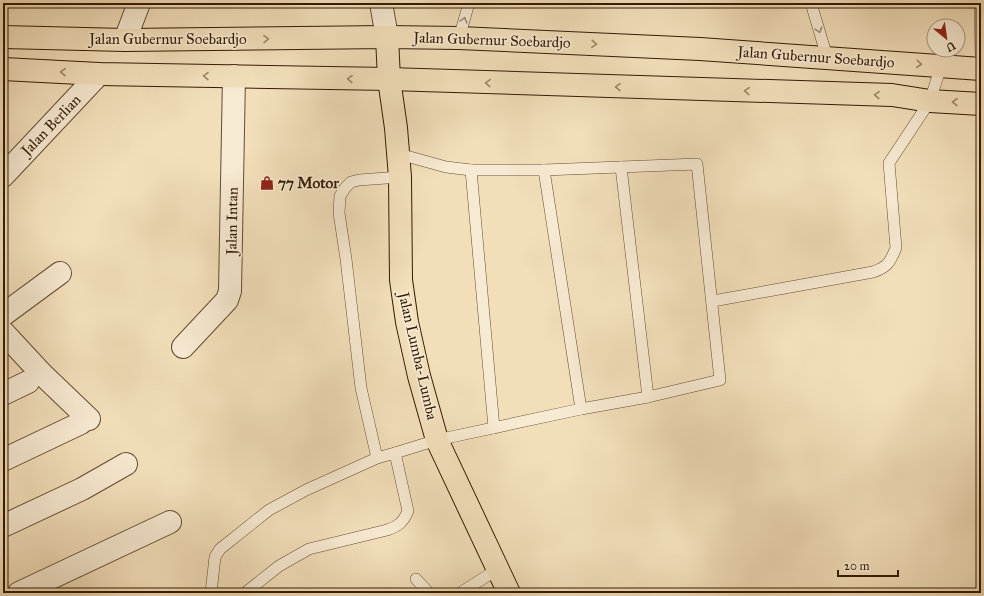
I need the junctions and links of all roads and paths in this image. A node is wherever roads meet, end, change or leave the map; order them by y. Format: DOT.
graph roads {
  1 [pos="139,3"];
  2 [pos="381,3"];
  3 [pos="469,3"];
  4 [pos="811,3"];
  5 [pos="980,3"];
  6 [pos="3,37"];
  7 [pos="387,37"];
  8 [pos="459,38"];
  9 [pos="125,40"];
  10 [pos="827,58"];
  11 [pos="981,60"];
  12 [pos="941,66"];
  13 [pos="3,69"];
  14 [pos="981,69"];
  15 [pos="100,74"];
  16 [pos="234,76"];
  17 [pos="390,80"];
  18 [pos="930,101"];
  19 [pos="981,104"];
  20 [pos="399,154"];
  21 [pos="621,167"];
  22 [pos="471,170"];
  23 [pos="544,170"];
  24 [pos="3,176"];
  25 [pos="400,177"];
  26 [pos="60,273"];
  27 [pos="713,301"];
  28 [pos="3,315"];
  29 [pos="3,332"];
  30 [pos="183,347"];
  31 [pos="28,382"];
  32 [pos="3,394"];
  33 [pos="648,397"];
  34 [pos="581,409"];
  35 [pos="494,428"];
  36 [pos="437,440"];
  37 [pos="395,453"];
  38 [pos="377,458"];
  39 [pos="3,460"];
  40 [pos="126,464"];
  41 [pos="170,522"];
  42 [pos="3,526"];
  43 [pos="498,569"];
  44 [pos="416,579"];
  45 [pos="19,593"];
  46 [pos="211,593"];
  47 [pos="245,593"];
  48 [pos="429,593"];
  49 [pos="460,593"];
  50 [pos="509,593"];
  1 -- 9 [label="street"];
  2 -- 7 [label="street"];
  8 -- 3 [label="lane, one-way"];
  4 -- 10 [label="lane, one-way"];
  5 -- 11 [label="lane"];
  6 -- 9 [label="highway, Jalan Gubernur Soebardjo"];
  7 -- 8 [label="highway, Jalan Gubernur Soebardjo"];
  9 -- 7 [label="highway, Jalan Gubernur Soebardjo, one-way"];
  7 -- 17 [label="highway, Jalan Lumba-Lumba"];
  8 -- 10 [label="highway, Jalan Gubernur Soebardjo, one-way"];
  10 -- 12 [label="highway, Jalan Gubernur Soebardjo, one-way"];
  12 -- 14 [label="highway, Jalan Gubernur Soebardjo"];
  12 -- 18 [label="lane"];
  15 -- 13 [label="highway, one-way"];
  16 -- 15 [label="highway, one-way"];
  15 -- 24 [label="street, Jalan Berlian"];
  17 -- 16 [label="highway, one-way"];
  16 -- 30 [label="street, Jalan Intan"];
  18 -- 17 [label="highway, one-way"];
  17 -- 20 [label="highway, Jalan Lumba-Lumba"];
  19 -- 18 [label="highway, one-way"];
  18 -- 27 [label="lane"];
  20 -- 22 [label="lane"];
  20 -- 25 [label="highway, Jalan Lumba-Lumba"];
  21 -- 23 [label="lane"];
  21 -- 27 [label="lane"];
  21 -- 33 [label="lane"];
  22 -- 23 [label="lane"];
  22 -- 35 [label="lane"];
  23 -- 34 [label="lane"];
  25 -- 36 [label="highway, Jalan Lumba-Lumba"];
  25 -- 38 [label="lane"];
  26 -- 28 [label="street"];
  27 -- 33 [label="lane"];
  29 -- 39 [label="street"];
  31 -- 32 [label="street"];
  33 -- 34 [label="lane"];
  34 -- 35 [label="lane"];
  35 -- 36 [label="lane"];
  36 -- 37 [label="lane"];
  36 -- 43 [label="highway, Jalan Lumba-Lumba"];
  37 -- 38 [label="lane"];
  37 -- 47 [label="lane"];
  38 -- 46 [label="lane"];
  40 -- 42 [label="street"];
  41 -- 45 [label="street"];
  43 -- 49 [label="lane"];
  43 -- 50 [label="highway, Jalan Lumba-Lumba"];
  44 -- 48 [label="lane"];
}
